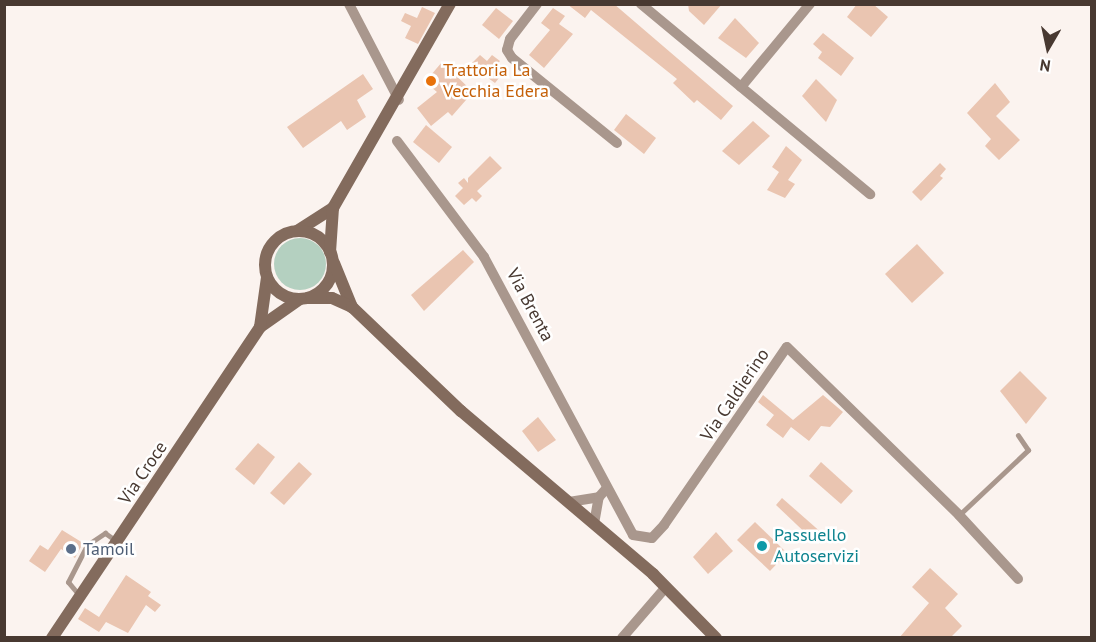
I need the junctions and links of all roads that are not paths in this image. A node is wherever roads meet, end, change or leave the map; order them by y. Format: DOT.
graph roads {
  1 [pos="349,4"];
  2 [pos="450,4"];
  3 [pos="537,4"];
  4 [pos="641,4"];
  5 [pos="810,4"];
  6 [pos="741,87"];
  7 [pos="399,100"];
  8 [pos="397,141"];
  9 [pos="617,143"];
  10 [pos="870,194"];
  11 [pos="333,208"];
  12 [pos="297,231"];
  13 [pos="331,256"];
  14 [pos="267,277"];
  15 [pos="304,298"];
  16 [pos="352,306"];
  17 [pos="260,327"];
  18 [pos="1018,435"];
  19 [pos="602,493"];
  20 [pos="569,502"];
  21 [pos="959,515"];
  22 [pos="594,524"];
  23 [pos="119,543"];
  24 [pos="1018,579"];
  25 [pos="666,587"];
  26 [pos="81,597"];
  27 [pos="52,638"];
  28 [pos="622,638"];
  29 [pos="716,638"];
  1 -- 7 [label="street"];
  2 -- 7 [label="main road"];
  3 -- 9 [label="street"];
  4 -- 6 [label="street"];
  5 -- 6 [label="street"];
  6 -- 10 [label="street"];
  7 -- 11 [label="main road"];
  8 -- 19 [label="street, Via Brenta"];
  11 -- 12 [label="main road"];
  11 -- 13 [label="main road"];
  12 -- 13 [label="main road"];
  12 -- 14 [label="main road, Via Croce"];
  13 -- 15 [label="main road, Via Croce"];
  13 -- 16 [label="main road"];
  14 -- 15 [label="main road"];
  14 -- 17 [label="main road, Via Croce"];
  15 -- 16 [label="main road"];
  15 -- 17 [label="main road, Via Croce"];
  16 -- 20 [label="main road"];
  17 -- 23 [label="main road, Via Croce"];
  18 -- 21 [label="lane"];
  19 -- 20 [label="street"];
  19 -- 21 [label="street, Via Caldierino"];
  19 -- 22 [label="street"];
  20 -- 22 [label="main road"];
  21 -- 24 [label="street, Via Caldierino"];
  22 -- 25 [label="main road"];
  23 -- 26 [label="main road, Via Croce"];
  23 -- 26 [label="lane"];
  25 -- 28 [label="street"];
  25 -- 29 [label="main road"];
  26 -- 27 [label="main road, Via Croce"];
}
